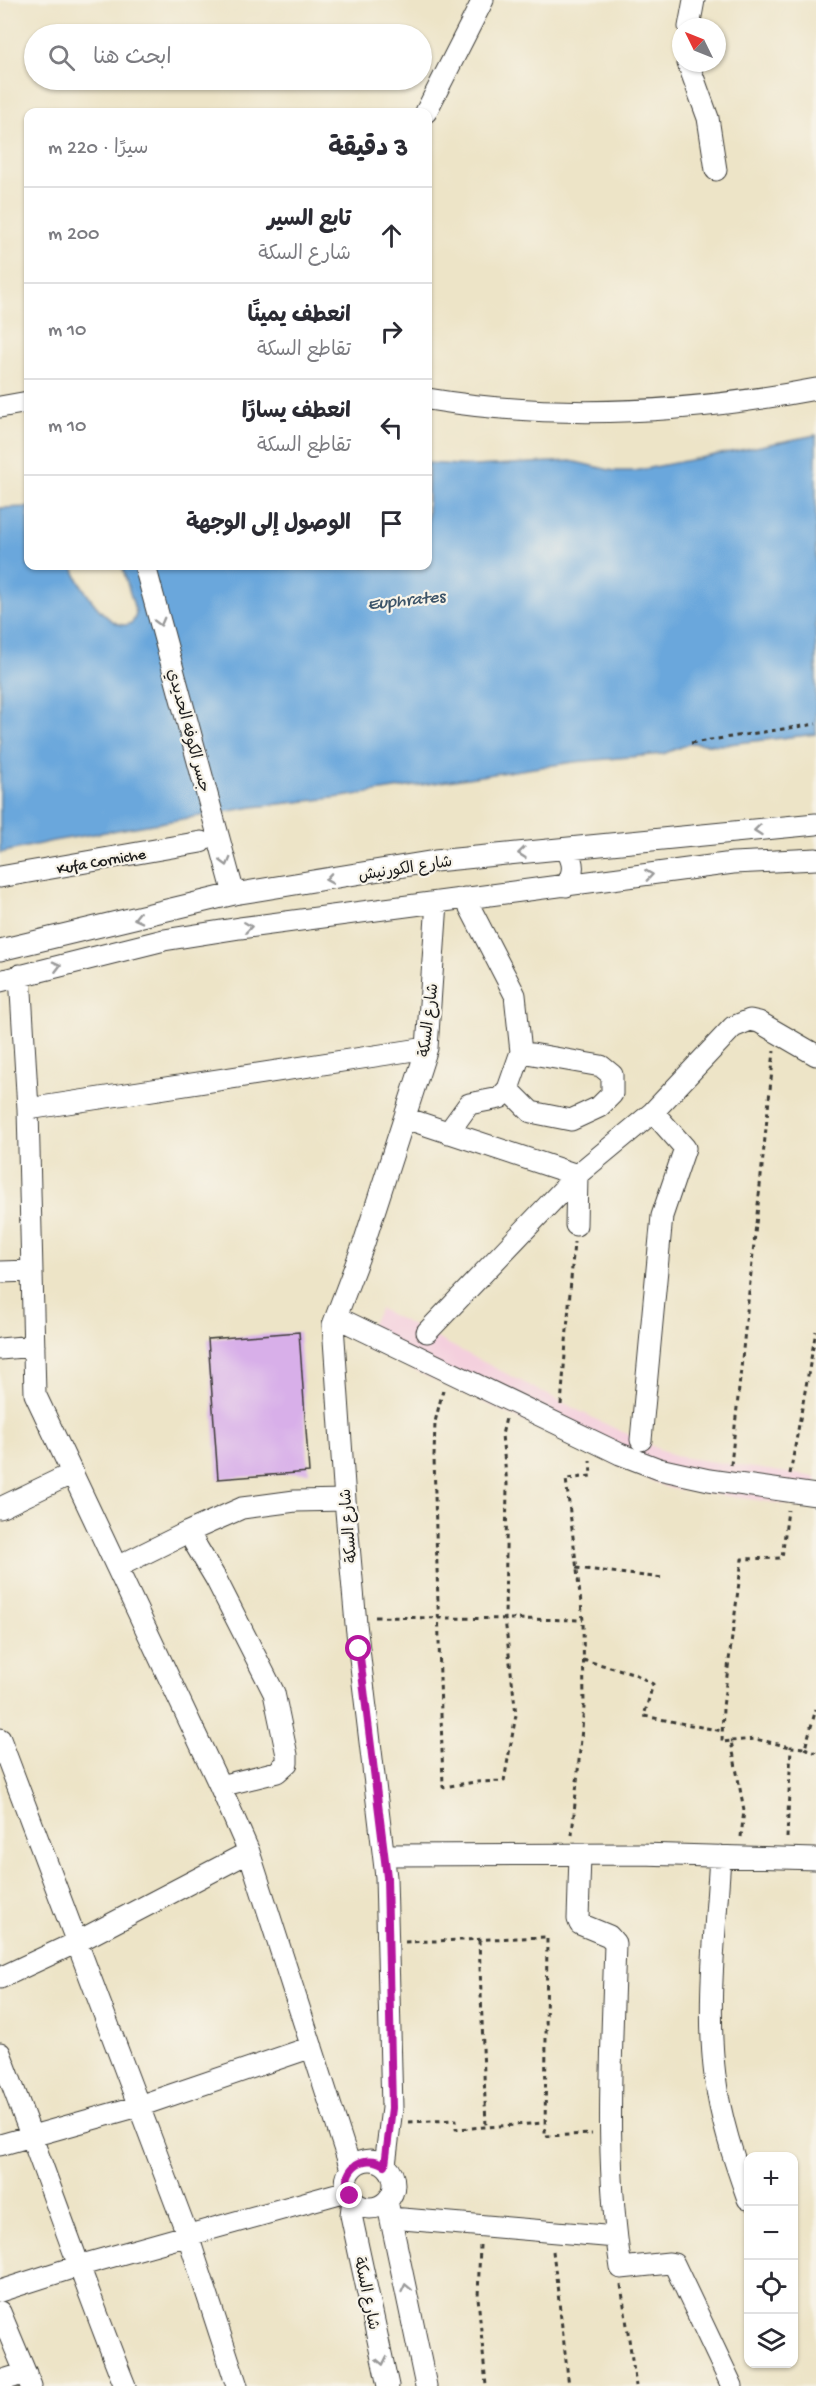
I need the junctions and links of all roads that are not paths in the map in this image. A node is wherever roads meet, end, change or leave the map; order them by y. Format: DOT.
graph roads {
  1 [pos="483,0"];
  2 [pos="694,0"];
  3 [pos="691,18"];
  4 [pos="691,72"];
  5 [pos="428,108"];
  6 [pos="716,170"];
  7 [pos="816,389"];
  8 [pos="432,399"];
  9 [pos="24,403"];
  10 [pos="0,407"];
  11 [pos="146,570"];
  12 [pos="816,824"];
  13 [pos="209,836"];
  14 [pos="605,845"];
  15 [pos="566,849"];
  16 [pos="816,858"];
  17 [pos="0,877"];
  18 [pos="609,881"];
  19 [pos="566,886"];
  20 [pos="234,894"];
  21 [pos="465,898"];
  22 [pos="437,902"];
  23 [pos="0,950"];
  24 [pos="10,978"];
  25 [pos="427,1048"];
  26 [pos="521,1052"];
  27 [pos="816,1055"];
  28 [pos="508,1089"];
  29 [pos="28,1109"];
  30 [pos="653,1112"];
  31 [pos="405,1118"];
  32 [pos="448,1132"];
  33 [pos="577,1175"];
  34 [pos="576,1225"];
  35 [pos="31,1271"];
  36 [pos="0,1272"];
  37 [pos="336,1317"];
  38 [pos="426,1332"];
  39 [pos="34,1346"];
  40 [pos="0,1349"];
  41 [pos="641,1440"];
  42 [pos="74,1473"];
  43 [pos="816,1495"];
  44 [pos="345,1500"];
  45 [pos="0,1508"];
  46 [pos="188,1532"];
  47 [pos="117,1567"];
  48 [pos="0,1739"];
  49 [pos="220,1785"];
  50 [pos="249,1852"];
  51 [pos="384,1855"];
  52 [pos="575,1855"];
  53 [pos="729,1857"];
  54 [pos="816,1859"];
  55 [pos="77,1942"];
  56 [pos="0,1978"];
  57 [pos="312,2047"];
  58 [pos="0,2053"];
  59 [pos="138,2106"];
  60 [pos="32,2137"];
  61 [pos="0,2145"];
  62 [pos="385,2165"];
  63 [pos="351,2169"];
  64 [pos="744,2188"];
  65 [pos="350,2196"];
  66 [pos="389,2210"];
  67 [pos="188,2236"];
  68 [pos="616,2237"];
  69 [pos="78,2266"];
  70 [pos="0,2290"];
  71 [pos="0,2312"];
  72 [pos="28,2380"];
  73 [pos="0,2381"];
  74 [pos="125,2386"];
  75 [pos="237,2386"];
  76 [pos="388,2386"];
  77 [pos="426,2386"];
  78 [pos="732,2386"];
  1 -- 5 [label="street"];
  2 -- 3 [label="street"];
  4 -- 6 [label="street"];
  7 -- 8 [label="street"];
  9 -- 10 [label="street"];
  11 -- 13 [label="street, جسر الکوفه الحديدي, one-way"];
  12 -- 14 [label="street, شارع الكورنيش, one-way"];
  13 -- 17 [label="street, Kufa Corniche"];
  13 -- 20 [label="street, جسر الکوفه الحديدي, one-way"];
  14 -- 15 [label="street, شارع الكورنيش"];
  14 -- 18 [label="street"];
  15 -- 19 [label="street"];
  15 -- 20 [label="street, شارع الكورنيش, one-way"];
  18 -- 16 [label="street, one-way"];
  18 -- 19 [label="street"];
  19 -- 21 [label="street"];
  20 -- 23 [label="street, شارع الكورنيش, one-way"];
  21 -- 22 [label="street"];
  21 -- 26 [label="street"];
  24 -- 22 [label="street, one-way"];
  22 -- 25 [label="street, شارع السكة"];
  24 -- 29 [label="street"];
  25 -- 29 [label="street"];
  25 -- 31 [label="street, شارع السكة"];
  26 -- 28 [label="street"];
  26 -- 28 [label="street"];
  27 -- 30 [label="street"];
  28 -- 32 [label="street"];
  29 -- 35 [label="street"];
  30 -- 33 [label="street"];
  30 -- 41 [label="street"];
  31 -- 32 [label="street"];
  31 -- 37 [label="street, شارع السكة"];
  32 -- 33 [label="street"];
  33 -- 34 [label="street"];
  33 -- 38 [label="street"];
  35 -- 36 [label="street"];
  35 -- 39 [label="street"];
  37 -- 43 [label="street"];
  37 -- 44 [label="street, شارع السكة"];
  39 -- 40 [label="street"];
  39 -- 42 [label="street"];
  42 -- 45 [label="street"];
  42 -- 47 [label="street"];
  44 -- 46 [label="street"];
  44 -- 51 [label="street, شارع السكة"];
  46 -- 47 [label="street"];
  46 -- 49 [label="street"];
  47 -- 49 [label="street"];
  48 -- 55 [label="street"];
  49 -- 50 [label="street"];
  50 -- 55 [label="street"];
  50 -- 57 [label="street"];
  51 -- 52 [label="street"];
  51 -- 62 [label="street, شارع السكة"];
  52 -- 53 [label="street"];
  52 -- 68 [label="street"];
  53 -- 54 [label="street"];
  53 -- 64 [label="street"];
  55 -- 56 [label="street"];
  55 -- 59 [label="street"];
  57 -- 59 [label="street"];
  57 -- 63 [label="street"];
  58 -- 60 [label="street"];
  59 -- 60 [label="street"];
  59 -- 67 [label="street"];
  60 -- 61 [label="street"];
  60 -- 69 [label="street"];
  62 -- 63 [label="street"];
  62 -- 66 [label="street"];
  63 -- 65 [label="street"];
  65 -- 66 [label="street"];
  65 -- 67 [label="street"];
  65 -- 76 [label="street, شارع السكة, one-way"];
  66 -- 68 [label="street"];
  77 -- 66 [label="street, one-way"];
  67 -- 69 [label="street"];
  67 -- 75 [label="street"];
  68 -- 78 [label="street"];
  69 -- 70 [label="street"];
  69 -- 74 [label="street"];
  71 -- 72 [label="street"];
  72 -- 73 [label="street"];
}
